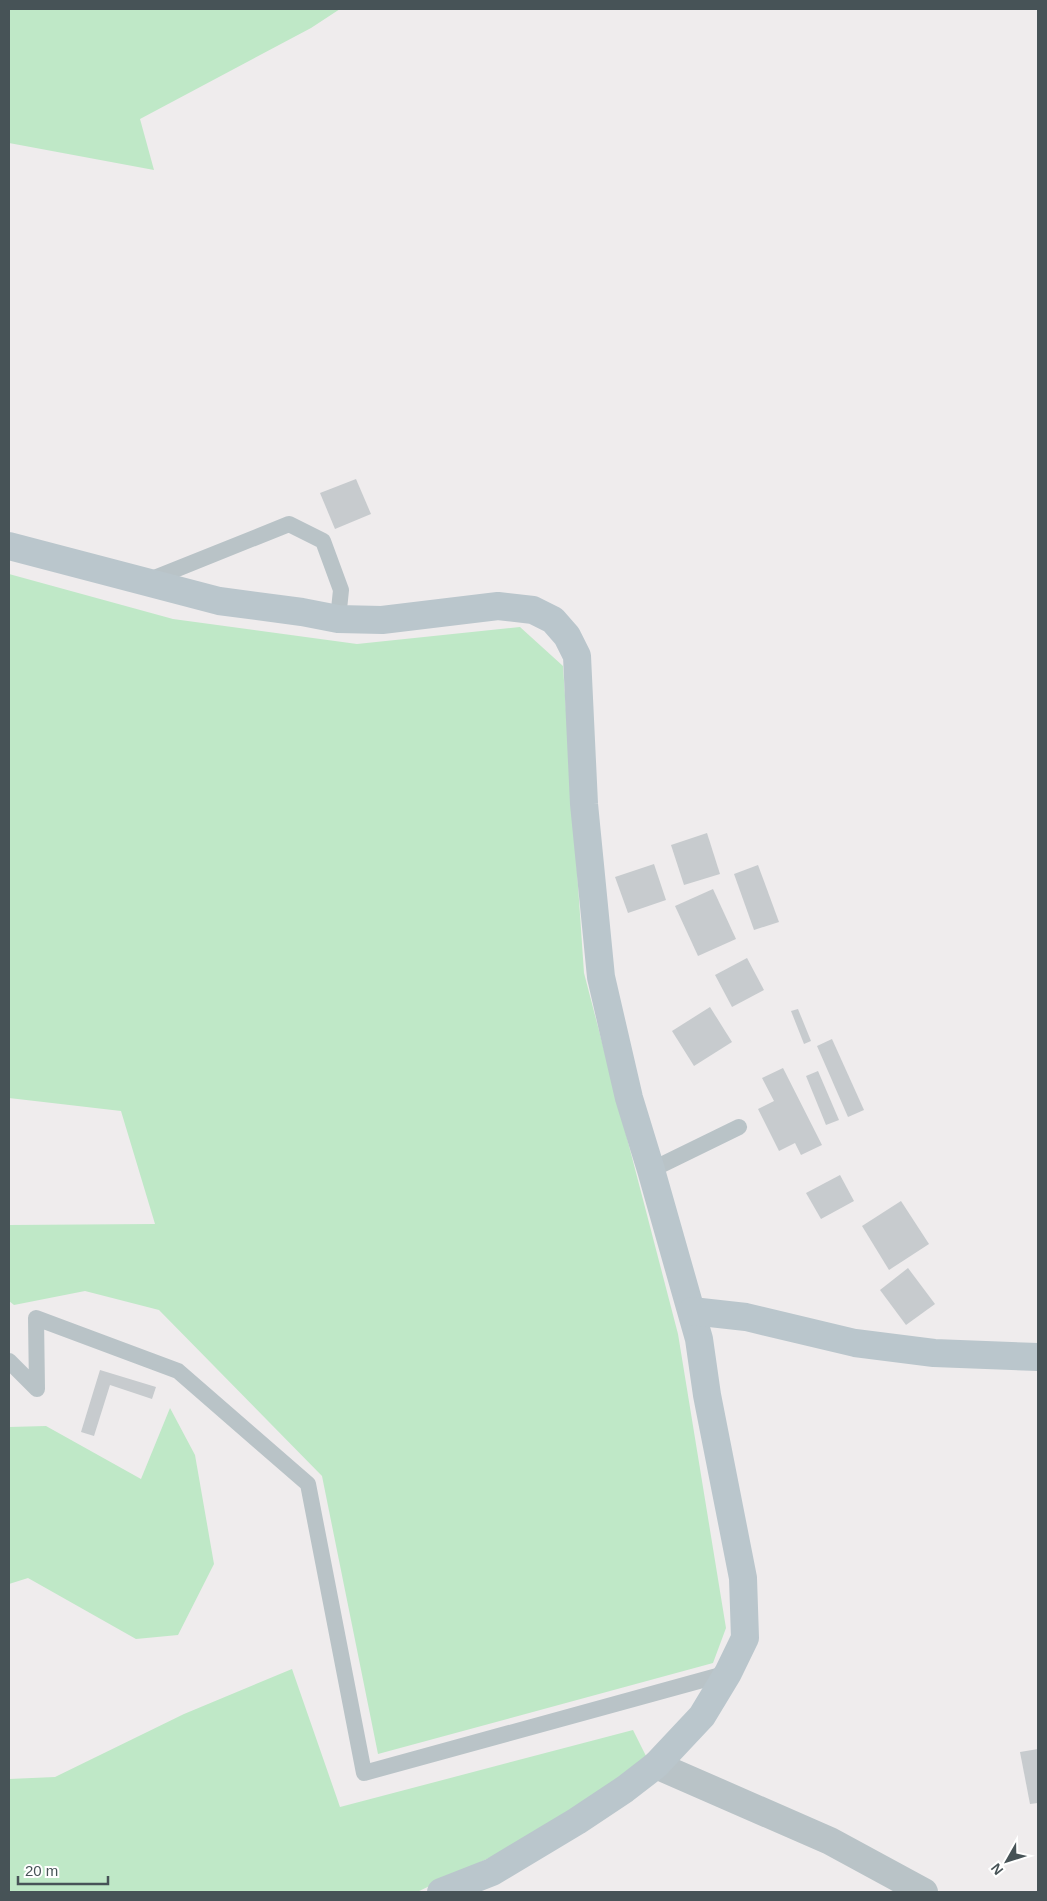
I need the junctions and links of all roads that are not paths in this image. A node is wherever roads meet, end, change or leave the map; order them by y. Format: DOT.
graph roads {
  1 [pos="9,546"];
  2 [pos="145,582"];
  3 [pos="338,619"];
  4 [pos="740,1127"];
  5 [pos="651,1170"];
  6 [pos="692,1311"];
  7 [pos="1038,1357"];
  8 [pos="9,1361"];
  9 [pos="728,1673"];
  10 [pos="656,1765"];
  11 [pos="441,1892"];
  12 [pos="924,1892"];
  1 -- 2 [label="street"];
  2 -- 3 [label="street"];
  2 -- 3 [label="lane"];
  3 -- 5 [label="street"];
  4 -- 5 [label="lane"];
  5 -- 6 [label="street"];
  6 -- 7 [label="street"];
  6 -- 9 [label="street"];
  8 -- 9 [label="lane"];
  9 -- 10 [label="street"];
  10 -- 11 [label="street"];
  10 -- 12 [label="street"];
}
